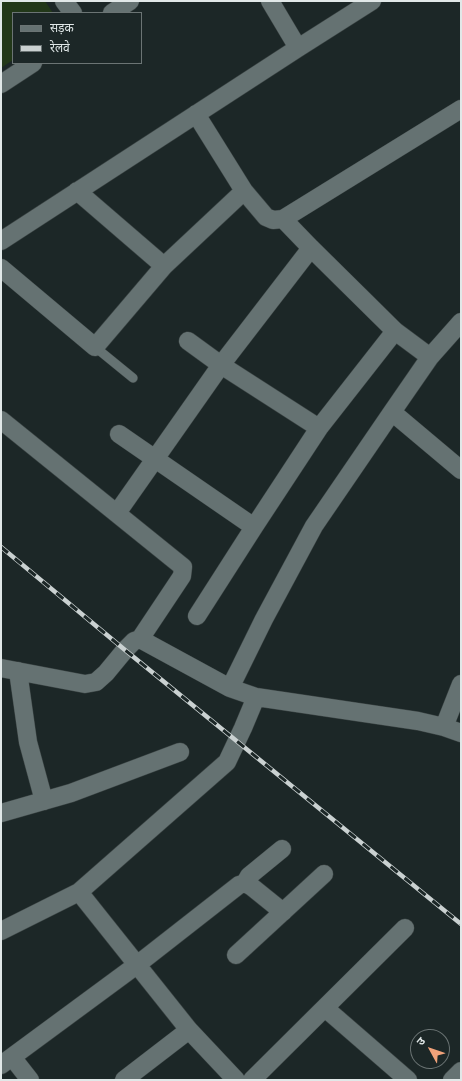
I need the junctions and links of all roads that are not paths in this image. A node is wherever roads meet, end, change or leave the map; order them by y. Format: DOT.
graph roads {
  1 [pos="64,1"];
  2 [pos="130,1"];
  3 [pos="270,1"];
  4 [pos="372,1"];
  5 [pos="72,12"];
  6 [pos="114,12"];
  7 [pos="298,48"];
  8 [pos="31,64"];
  9 [pos="1,84"];
  10 [pos="461,109"];
  11 [pos="196,114"];
  12 [pos="244,190"];
  13 [pos="77,191"];
  14 [pos="283,219"];
  15 [pos="1,241"];
  16 [pos="311,248"];
  17 [pos="164,266"];
  18 [pos="1,268"];
  19 [pos="460,324"];
  20 [pos="396,331"];
  21 [pos="188,341"];
  22 [pos="95,347"];
  23 [pos="430,358"];
  24 [pos="221,365"];
  25 [pos="133,378"];
  26 [pos="392,412"];
  27 [pos="1,420"];
  28 [pos="319,428"];
  29 [pos="119,434"];
  30 [pos="155,459"];
  31 [pos="461,470"];
  32 [pos="117,513"];
  33 [pos="254,527"];
  34 [pos="197,616"];
  35 [pos="140,639"];
  36 [pos="1,668"];
  37 [pos="18,671"];
  38 [pos="461,684"];
  39 [pos="230,688"];
  40 [pos="256,697"];
  41 [pos="444,727"];
  42 [pos="461,733"];
  43 [pos="180,752"];
  44 [pos="44,801"];
  45 [pos="1,813"];
  46 [pos="282,849"];
  47 [pos="324,874"];
  48 [pos="245,883"];
  49 [pos="79,892"];
  50 [pos="283,912"];
  51 [pos="405,928"];
  52 [pos="1,931"];
  53 [pos="236,955"];
  54 [pos="138,964"];
  55 [pos="325,1008"];
  56 [pos="189,1030"];
  57 [pos="7,1061"];
  58 [pos="461,1071"];
  59 [pos="30,1080"];
  60 [pos="124,1080"];
  61 [pos="236,1080"];
  62 [pos="252,1080"];
  63 [pos="408,1080"];
  64 [pos="452,1080"];
  1 -- 5 [label="street"];
  2 -- 6 [label="street"];
  3 -- 7 [label="street"];
  4 -- 7 [label="street"];
  7 -- 11 [label="street"];
  8 -- 9 [label="street"];
  10 -- 14 [label="street"];
  11 -- 12 [label="street"];
  11 -- 13 [label="street"];
  12 -- 14 [label="street"];
  12 -- 17 [label="street"];
  13 -- 15 [label="street"];
  13 -- 17 [label="street"];
  14 -- 16 [label="street"];
  16 -- 20 [label="street"];
  16 -- 24 [label="street"];
  17 -- 22 [label="street"];
  18 -- 22 [label="street"];
  19 -- 23 [label="street"];
  20 -- 23 [label="street"];
  20 -- 28 [label="street"];
  21 -- 24 [label="street"];
  22 -- 25 [label="lane"];
  23 -- 26 [label="street"];
  24 -- 28 [label="street"];
  24 -- 30 [label="street"];
  26 -- 31 [label="street"];
  26 -- 39 [label="street"];
  27 -- 32 [label="street"];
  28 -- 33 [label="street"];
  29 -- 30 [label="street"];
  30 -- 32 [label="street"];
  30 -- 33 [label="street"];
  32 -- 35 [label="street"];
  33 -- 34 [label="street"];
  35 -- 37 [label="street"];
  35 -- 39 [label="street"];
  36 -- 37 [label="street"];
  37 -- 44 [label="street"];
  38 -- 41 [label="street"];
  39 -- 40 [label="street"];
  40 -- 41 [label="street"];
  40 -- 49 [label="street"];
  41 -- 42 [label="street"];
  43 -- 44 [label="street"];
  44 -- 45 [label="street"];
  46 -- 48 [label="street"];
  47 -- 50 [label="street"];
  48 -- 50 [label="street"];
  48 -- 54 [label="street"];
  49 -- 52 [label="street"];
  49 -- 54 [label="street"];
  50 -- 53 [label="street"];
  51 -- 55 [label="street"];
  54 -- 56 [label="street"];
  54 -- 57 [label="street"];
  55 -- 62 [label="street"];
  55 -- 63 [label="street"];
  56 -- 60 [label="street"];
  56 -- 61 [label="street"];
  57 -- 59 [label="street"];
  58 -- 64 [label="street"];
}
